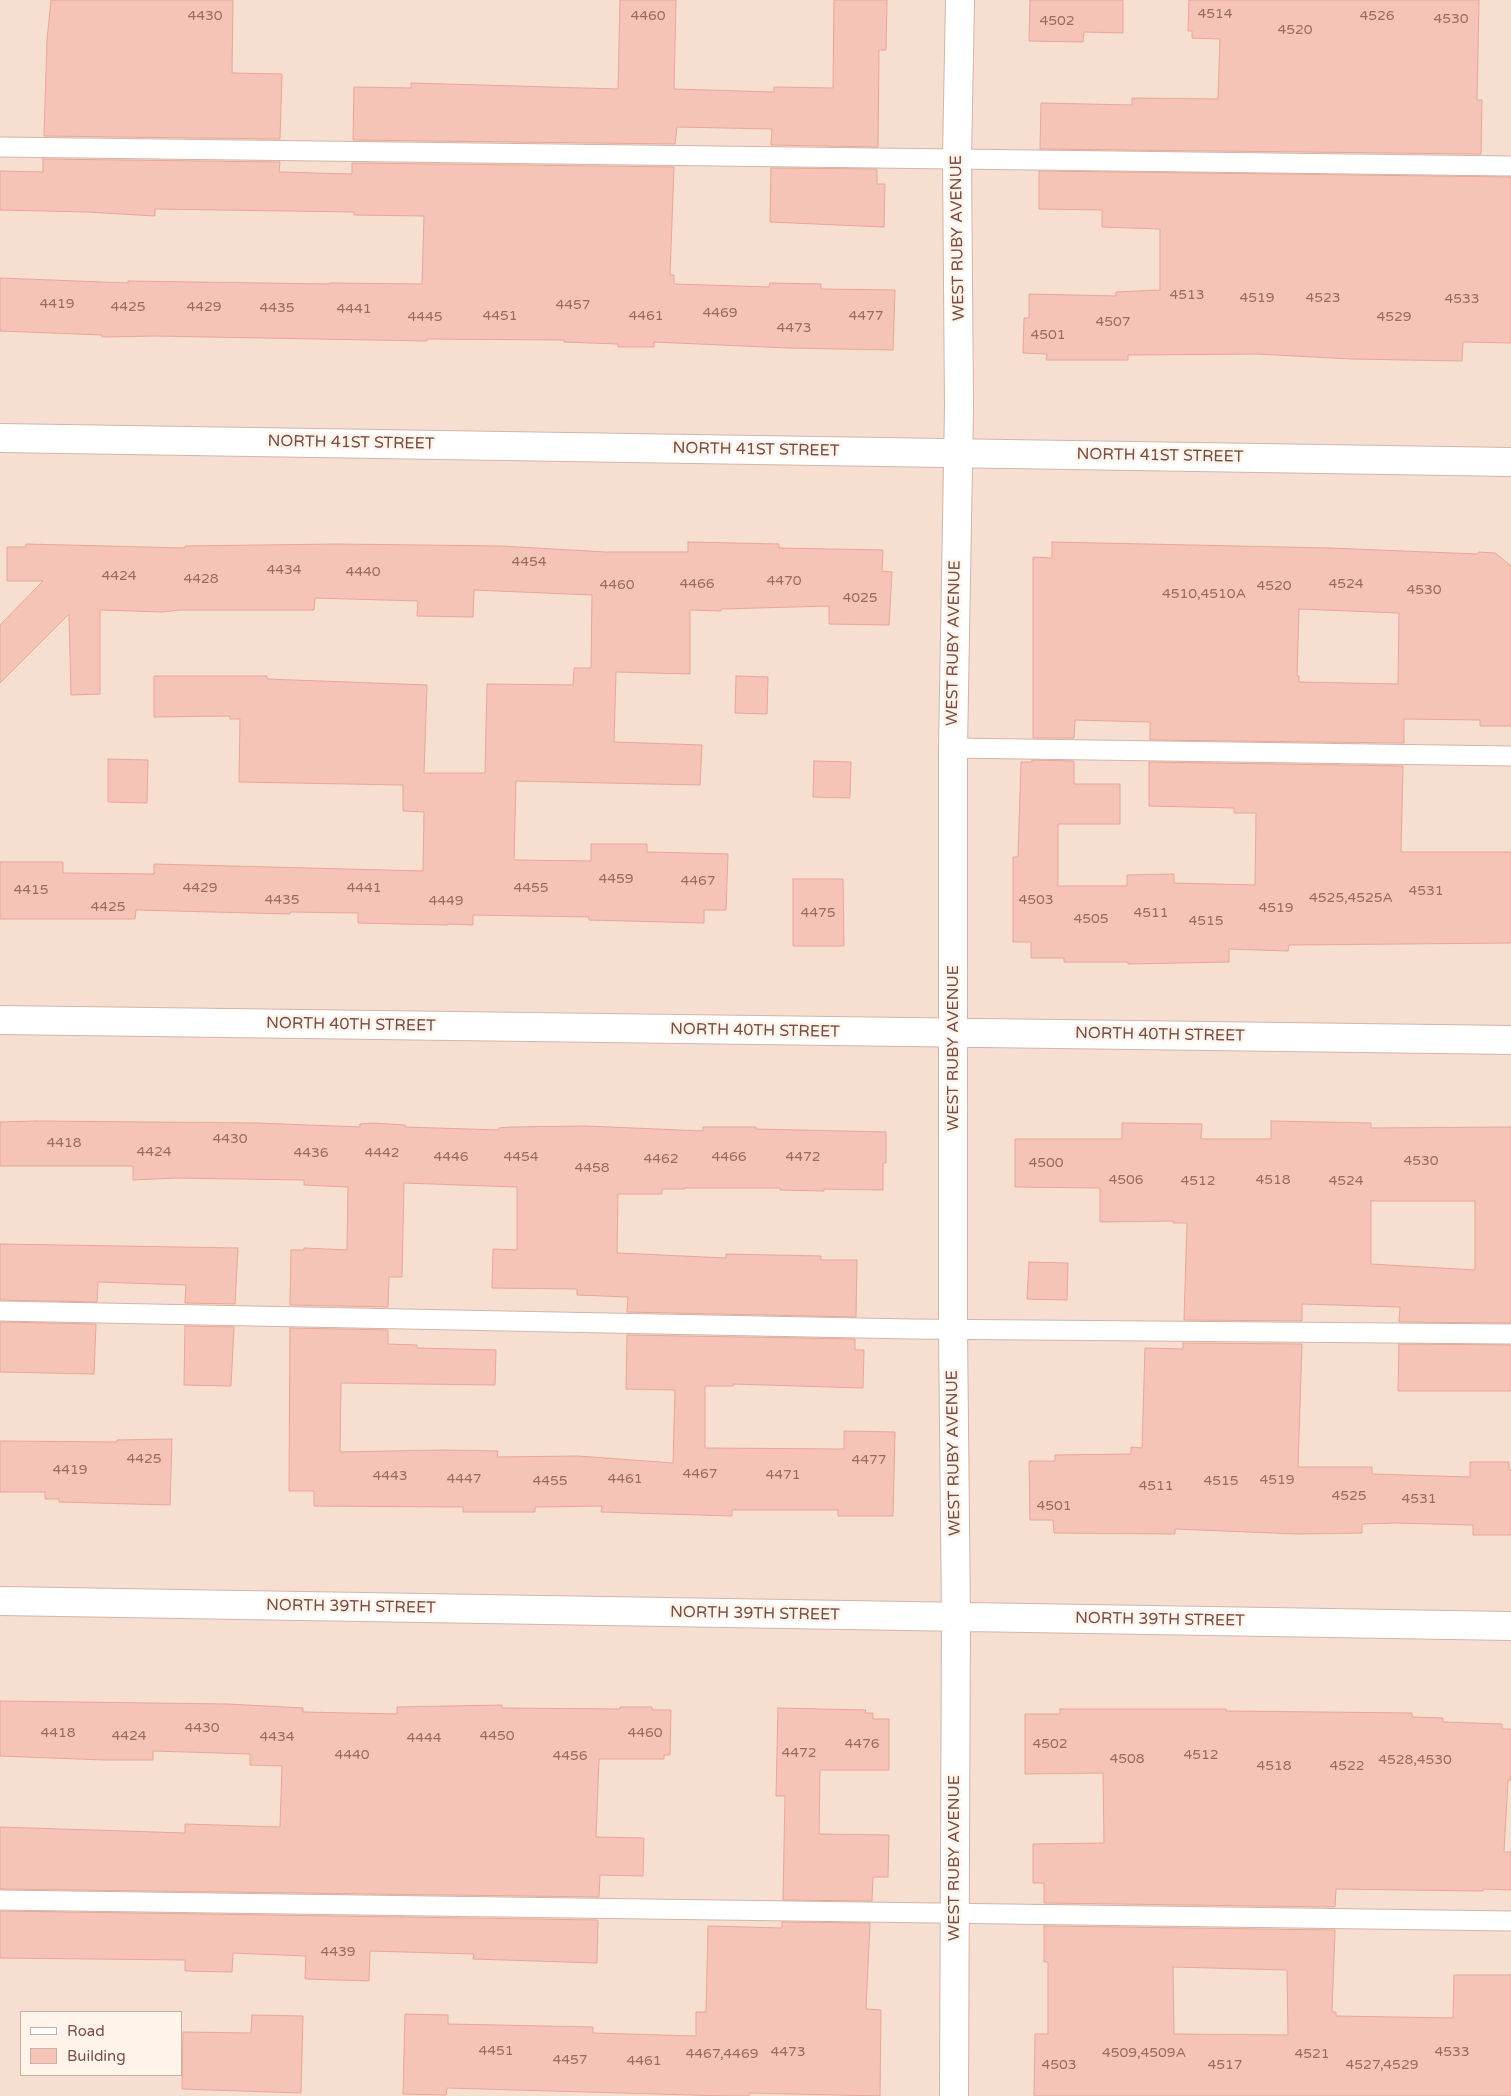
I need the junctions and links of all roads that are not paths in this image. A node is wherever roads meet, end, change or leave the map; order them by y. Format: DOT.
graph roads {
  1 [pos="960,0"];
  2 [pos="0,147"];
  3 [pos="957,157"];
  4 [pos="1511,166"];
  5 [pos="0,438"];
  6 [pos="958,452"];
  7 [pos="1511,462"];
  8 [pos="953,748"];
  9 [pos="1511,756"];
  10 [pos="0,1020"];
  11 [pos="954,1033"];
  12 [pos="1511,1040"];
  13 [pos="0,1312"];
  14 [pos="953,1329"];
  15 [pos="1511,1334"];
  16 [pos="0,1601"];
  17 [pos="956,1617"];
  18 [pos="1511,1626"];
  19 [pos="0,1900"];
  20 [pos="954,1914"];
  21 [pos="1511,1921"];
  22 [pos="954,2096"];
  1 -- 3 [label="street, WEST RUBY AVENUE"];
  2 -- 3 [label="lane"];
  3 -- 4 [label="lane"];
  3 -- 6 [label="street, WEST RUBY AVENUE"];
  5 -- 6 [label="street, NORTH 41ST STREET"];
  6 -- 7 [label="street, NORTH 41ST STREET"];
  6 -- 8 [label="street, WEST RUBY AVENUE"];
  8 -- 9 [label="lane"];
  8 -- 11 [label="street, WEST RUBY AVENUE"];
  10 -- 11 [label="street, NORTH 40TH STREET"];
  11 -- 12 [label="street, NORTH 40TH STREET"];
  11 -- 14 [label="street, WEST RUBY AVENUE"];
  13 -- 14 [label="lane"];
  14 -- 15 [label="lane"];
  14 -- 17 [label="street, WEST RUBY AVENUE"];
  16 -- 17 [label="street, NORTH 39TH STREET"];
  17 -- 18 [label="street, NORTH 39TH STREET"];
  17 -- 20 [label="street, WEST RUBY AVENUE"];
  19 -- 20 [label="lane"];
  20 -- 21 [label="lane"];
  20 -- 22 [label="street, WEST RUBY AVENUE"];
}
